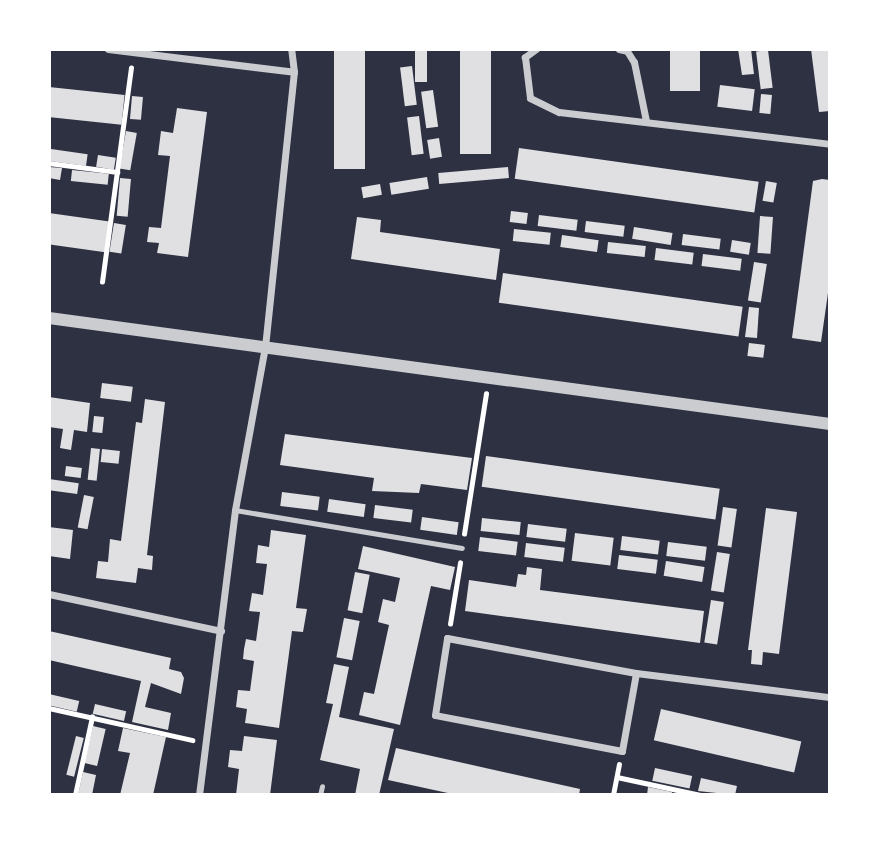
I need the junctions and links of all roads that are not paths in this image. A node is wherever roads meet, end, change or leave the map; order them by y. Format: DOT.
graph roads {
  1 [pos="108,49"];
  2 [pos="291,49"];
  3 [pos="537,49"];
  4 [pos="619,49"];
  5 [pos="294,72"];
  6 [pos="646,121"];
  7 [pos="830,144"];
  8 [pos="49,318"];
  9 [pos="265,347"];
  10 [pos="830,424"];
  11 [pos="235,510"];
  12 [pos="462,548"];
  13 [pos="49,594"];
  14 [pos="221,631"];
  15 [pos="636,673"];
  16 [pos="830,697"];
  17 [pos="322,786"];
  18 [pos="200,795"];
  19 [pos="320,795"];
  1 -- 5 [label="street"];
  2 -- 5 [label="street"];
  3 -- 6 [label="street"];
  4 -- 6 [label="street"];
  5 -- 9 [label="street"];
  6 -- 7 [label="street"];
  8 -- 9 [label="street"];
  9 -- 10 [label="street"];
  9 -- 11 [label="street"];
  11 -- 12 [label="lane"];
  11 -- 14 [label="street"];
  13 -- 14 [label="street"];
  14 -- 18 [label="street"];
  15 -- 15 [label="street"];
  15 -- 16 [label="street"];
  17 -- 19 [label="lane"];
}
